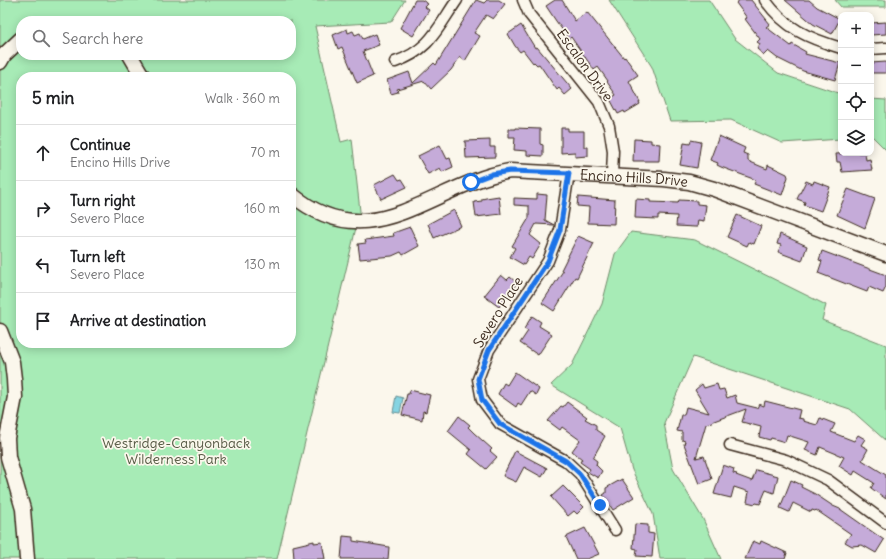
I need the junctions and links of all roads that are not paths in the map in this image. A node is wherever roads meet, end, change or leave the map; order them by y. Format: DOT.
graph roads {
  1 [pos="457,0"];
  2 [pos="523,0"];
  3 [pos="765,0"];
  4 [pos="16,44"];
  5 [pos="838,47"];
  6 [pos="886,48"];
  7 [pos="874,49"];
  8 [pos="133,60"];
  9 [pos="0,62"];
  10 [pos="395,62"];
  11 [pos="140,72"];
  12 [pos="569,173"];
  13 [pos="612,175"];
  14 [pos="296,198"];
  15 [pos="886,254"];
  16 [pos="0,331"];
  17 [pos="730,445"];
  18 [pos="886,523"];
  19 [pos="615,530"];
  20 [pos="27,559"];
  1 -- 10 [label="street"];
  2 -- 13 [label="street, Escalon Drive"];
  3 -- 5 [label="street"];
  4 -- 9 [label="main road"];
  6 -- 7 [label="street"];
  8 -- 11 [label="main road"];
  12 -- 13 [label="main road, Encino Hills Drive"];
  12 -- 14 [label="main road, Encino Hills Drive"];
  12 -- 19 [label="street, Severo Place"];
  13 -- 15 [label="main road, Encino Hills Drive"];
  16 -- 20 [label="main road"];
  17 -- 18 [label="street"];
}
